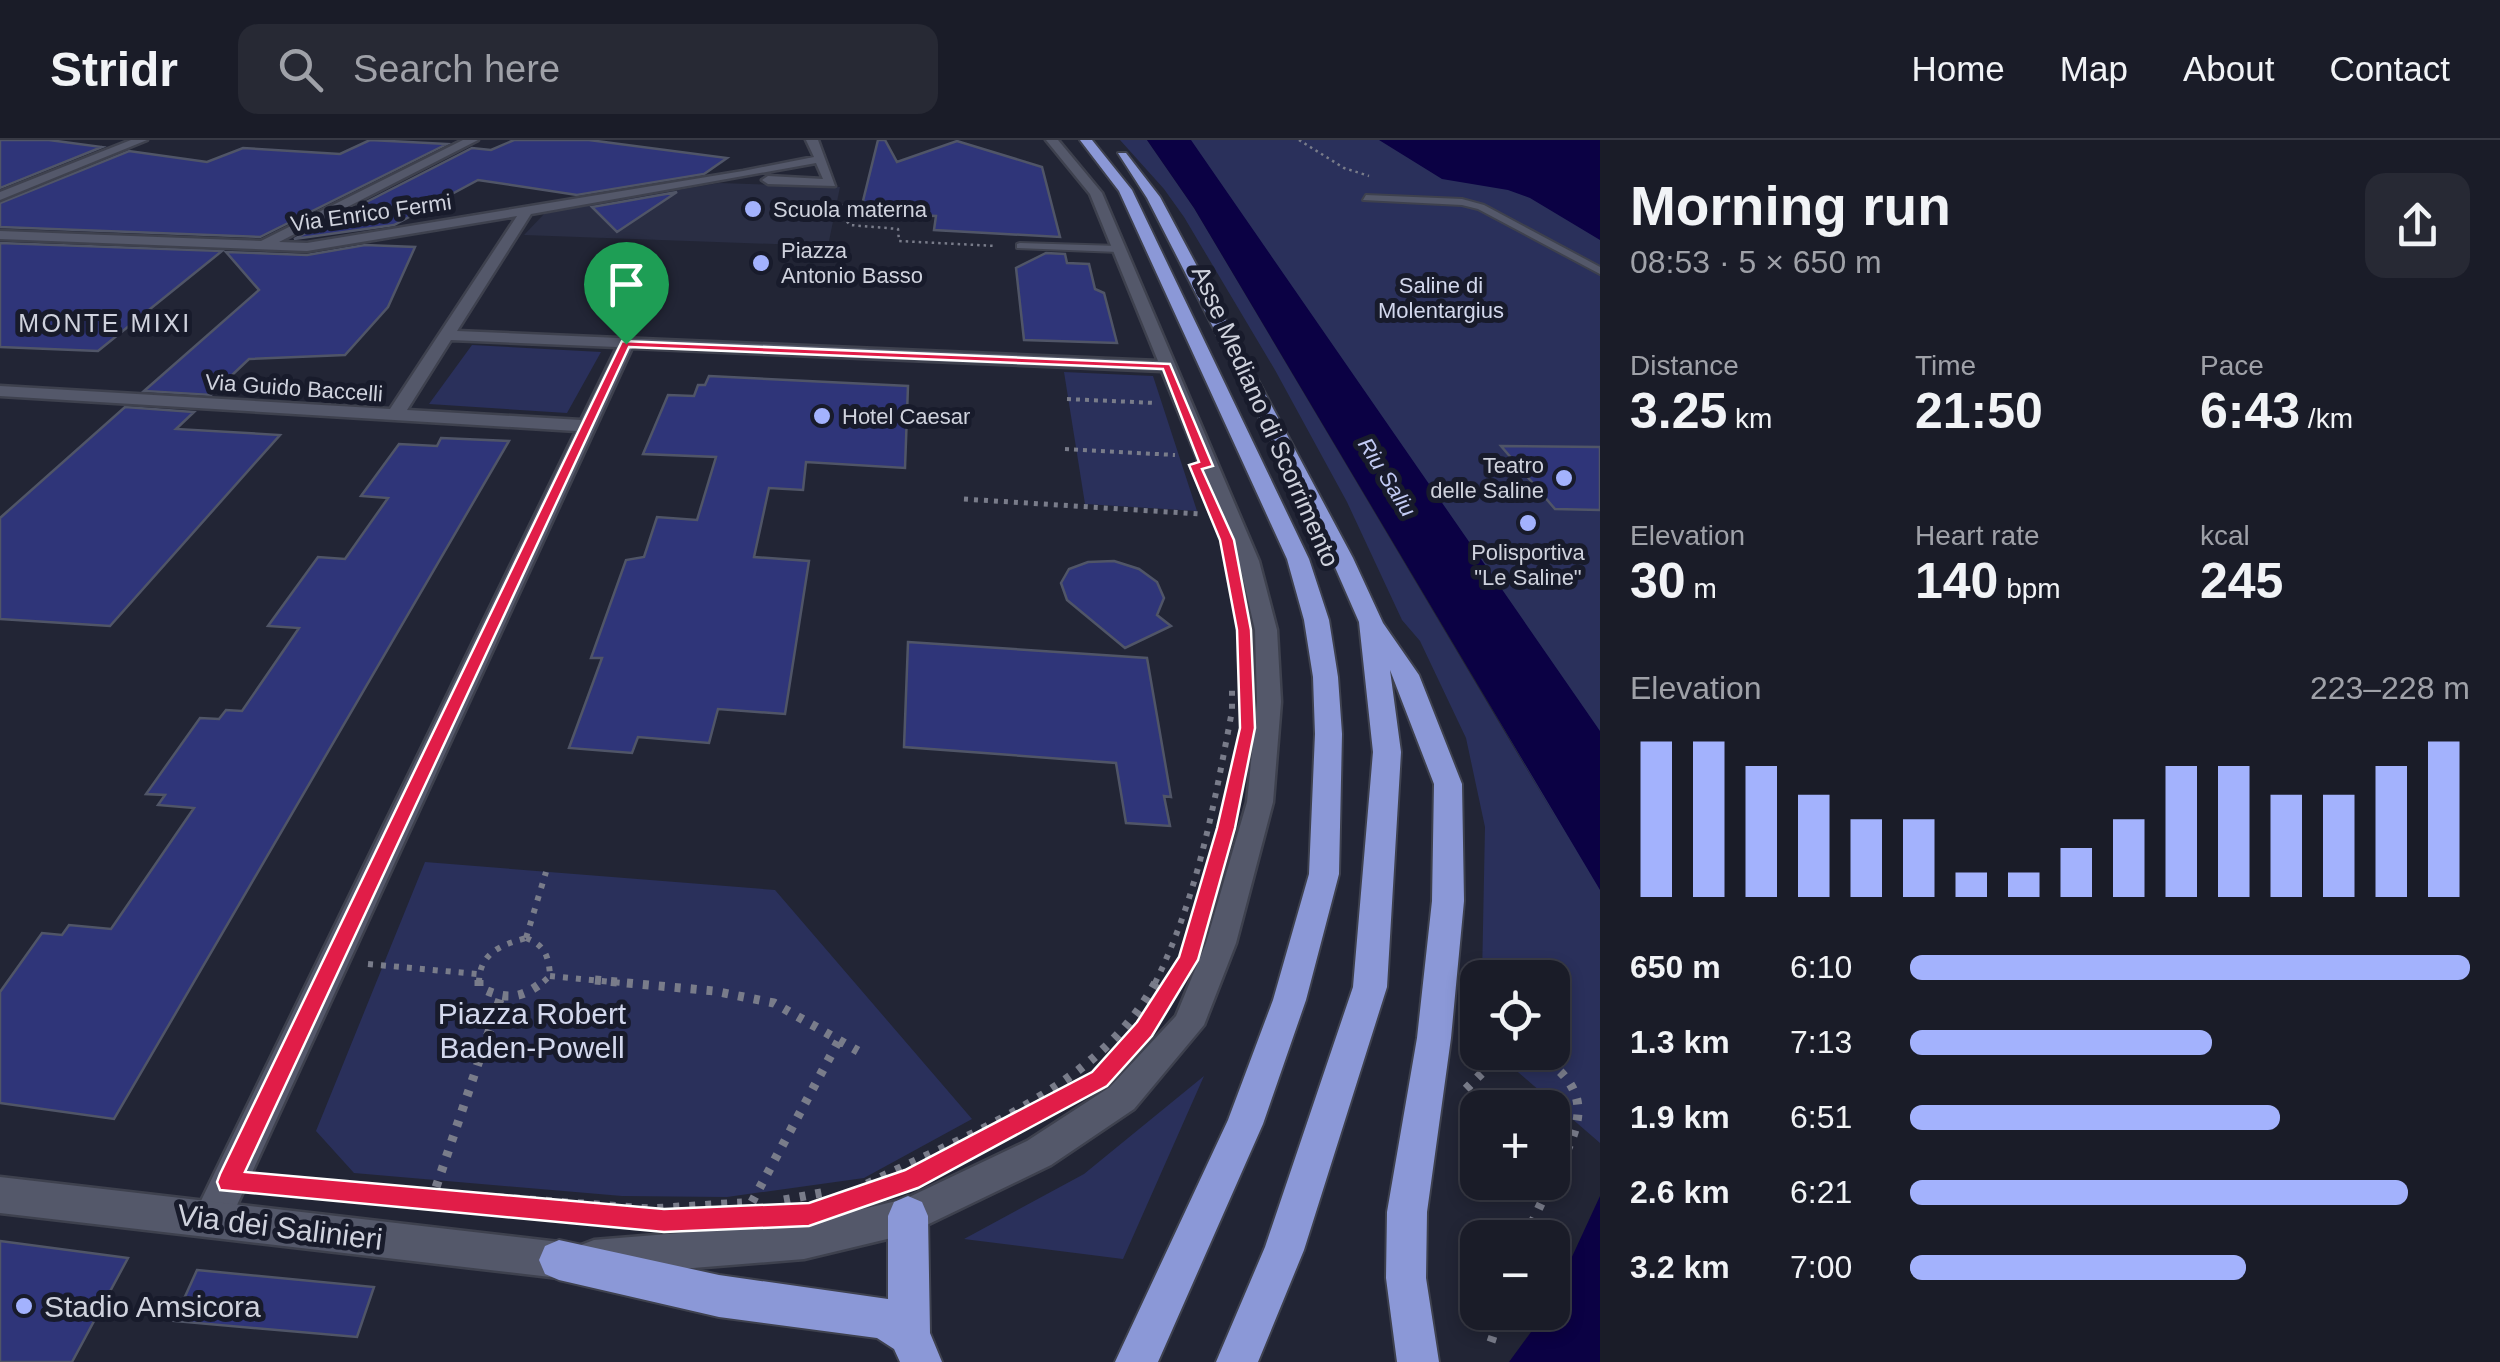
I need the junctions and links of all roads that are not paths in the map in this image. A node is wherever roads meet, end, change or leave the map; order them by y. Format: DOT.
graph roads {
  1 [pos="141,140"];
  2 [pos="472,140"];
  3 [pos="812,140"];
  4 [pos="1052,140"];
  5 [pos="1086,140"];
  6 [pos="1108,140"];
  7 [pos="820,159"];
  8 [pos="743,175"];
  9 [pos="0,196"];
  10 [pos="1366,198"];
  11 [pos="528,209"];
  12 [pos="0,235"];
  13 [pos="261,246"];
  14 [pos="1020,246"];
  15 [pos="1119,248"];
  16 [pos="1600,271"];
  17 [pos="446,335"];
  18 [pos="626,344"];
  19 [pos="1167,366"];
  20 [pos="0,391"];
  21 [pos="394,417"];
  22 [pos="585,426"];
  23 [pos="1371,622"];
  24 [pos="0,1195"];
  25 [pos="892,1204"];
  26 [pos="212,1218"];
  27 [pos="559,1260"];
  28 [pos="915,1348"];
  29 [pos="1136,1362"];
  30 [pos="1237,1362"];
  31 [pos="1418,1362"];
  1 -- 9 [label="street"];
  2 -- 13 [label="street"];
  3 -- 7 [label="street"];
  4 -- 15 [label="street, Via dei Salinieri"];
  5 -- 29 [label="highway, Asse Mediano di Scorrimento"];
  6 -- 23 [label="highway, Asse Mediano di Scorrimento"];
  7 -- 8 [label="street, Via Enrico Fermi"];
  7 -- 8 [label="street, Via Enrico Fermi"];
  8 -- 11 [label="street, Via Enrico Fermi"];
  10 -- 16 [label="lane"];
  11 -- 13 [label="street, Via Enrico Fermi"];
  11 -- 17 [label="street"];
  12 -- 13 [label="street, Via Enrico Fermi"];
  14 -- 15 [label="lane"];
  15 -- 19 [label="street, Via dei Salinieri"];
  17 -- 18 [label="street"];
  17 -- 21 [label="street"];
  18 -- 19 [label="street"];
  18 -- 22 [label="street"];
  19 -- 25 [label="street, Via dei Salinieri"];
  20 -- 21 [label="street, Via Guido Baccelli"];
  21 -- 22 [label="street, Via Guido Baccelli"];
  22 -- 26 [label="street"];
  23 -- 30 [label="highway, Asse Mediano di Scorrimento"];
  23 -- 31 [label="highway"];
  24 -- 26 [label="street, Via dei Salinieri"];
  25 -- 27 [label="street, Via dei Salinieri"];
  25 -- 28 [label="highway"];
  26 -- 27 [label="street, Via dei Salinieri"];
  27 -- 28 [label="highway"];
}
